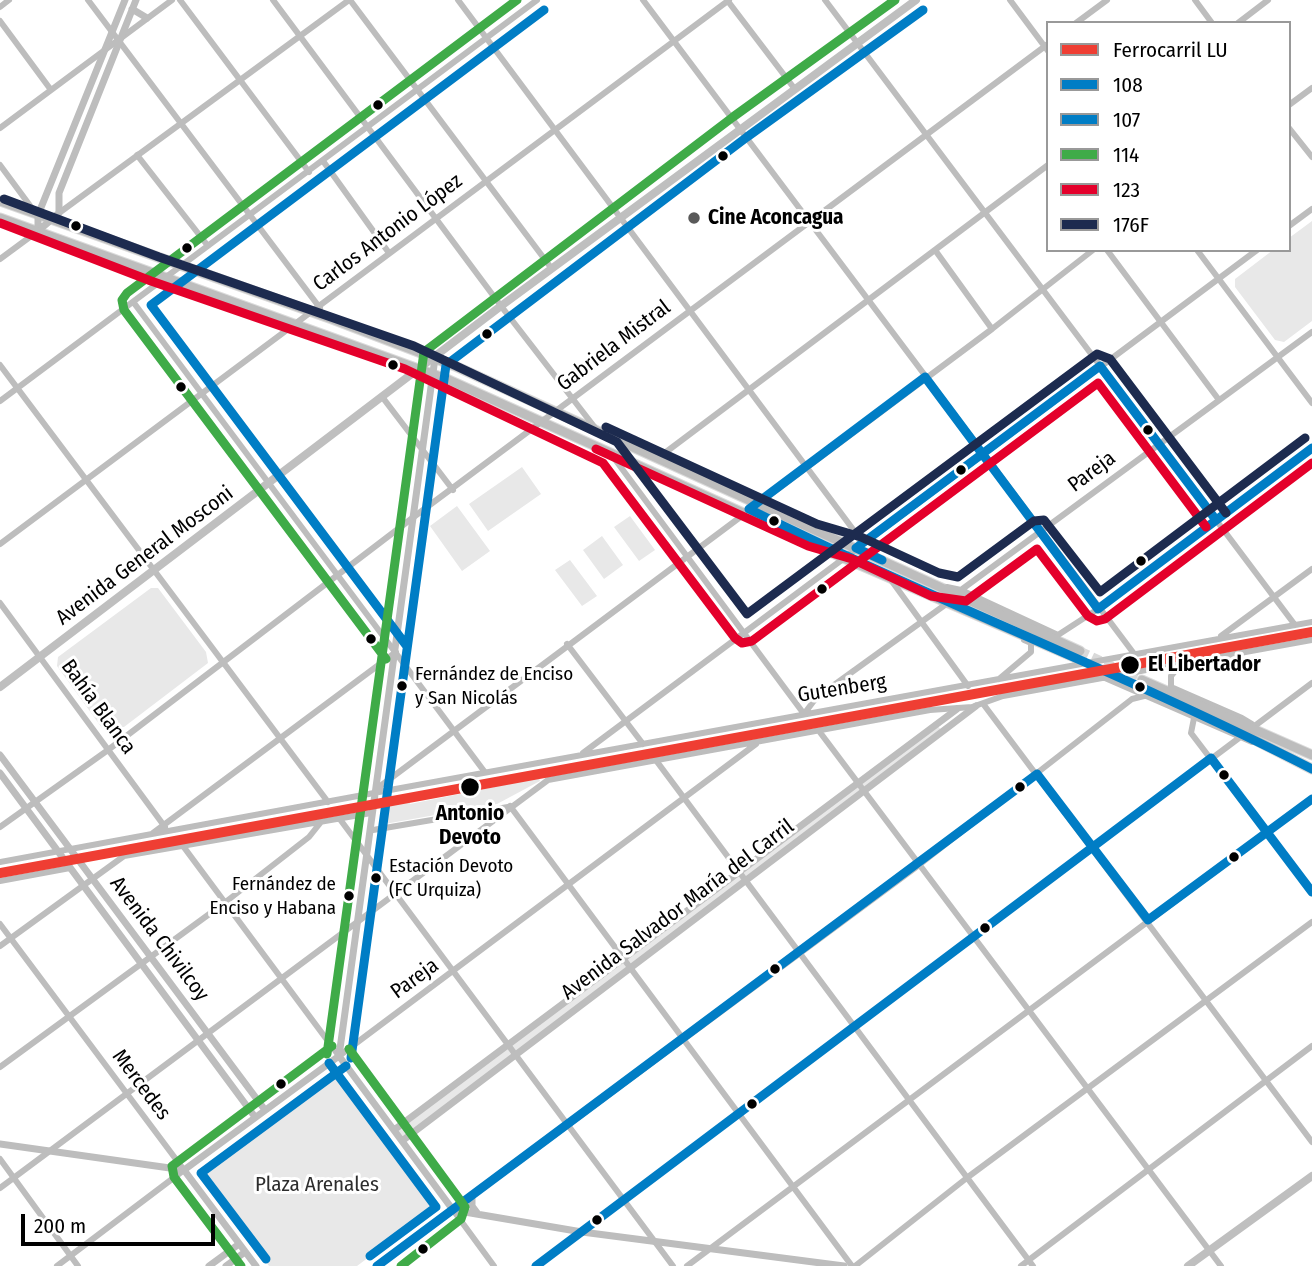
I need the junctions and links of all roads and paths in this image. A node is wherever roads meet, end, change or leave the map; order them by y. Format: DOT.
graph roads {
  1 [pos="9,0"];
  2 [pos="88,0"];
  3 [pos="125,0"];
  4 [pos="136,0"];
  5 [pos="172,0"];
  6 [pos="180,0"];
  7 [pos="273,0"];
  8 [pos="332,0"];
  9 [pos="349,0"];
  10 [pos="458,0"];
  11 [pos="537,0"];
  12 [pos="643,0"];
  13 [pos="728,0"];
  14 [pos="825,0"];
  15 [pos="916,0"];
  16 [pos="1010,0"];
  17 [pos="1107,0"];
  18 [pos="1195,0"];
  19 [pos="1268,0"];
  20 [pos="0,7"];
  21 [pos="338,8"];
  22 [pos="132,9"];
  23 [pos="147,18"];
  24 [pos="0,21"];
  25 [pos="1079,21"];
  26 [pos="1211,21"];
  27 [pos="1241,21"];
  28 [pos="112,33"];
  29 [pos="300,36"];
  30 [pos="486,38"];
  31 [pos="119,40"];
  32 [pos="674,41"];
  33 [pos="857,42"];
  34 [pos="1046,46"];
  35 [pos="106,48"];
  36 [pos="1046,48"];
  37 [pos="240,80"];
  38 [pos="794,88"];
  39 [pos="1312,88"];
  40 [pos="417,89"];
  41 [pos="51,90"];
  42 [pos="1291,104"];
  43 [pos="179,124"];
  44 [pos="740,127"];
  45 [pos="0,128"];
  46 [pos="367,128"];
  47 [pos="555,130"];
  48 [pos="1291,131"];
  49 [pos="927,135"];
  50 [pos="138,155"];
  51 [pos="1312,158"];
  52 [pos="323,162"];
  53 [pos="0,165"];
  54 [pos="1046,166"];
  55 [pos="309,172"];
  56 [pos="488,180"];
  57 [pos="0,201"];
  58 [pos="1312,209"];
  59 [pos="984,212"];
  60 [pos="59,213"];
  61 [pos="38,215"];
  62 [pos="249,216"];
  63 [pos="0,218"];
  64 [pos="436,218"];
  65 [pos="621,218"];
  66 [pos="52,220"];
  67 [pos="810,222"];
  68 [pos="1291,225"];
  69 [pos="38,231"];
  70 [pos="208,246"];
  71 [pos="935,250"];
  72 [pos="1090,252"];
  73 [pos="1109,252"];
  74 [pos="1198,252"];
  75 [pos="1254,252"];
  76 [pos="389,253"];
  77 [pos="0,259"];
  78 [pos="181,267"];
  79 [pos="552,269"];
  80 [pos="166,278"];
  81 [pos="1218,279"];
  82 [pos="1042,289"];
  83 [pos="867,299"];
  84 [pos="134,303"];
  85 [pos="500,306"];
  86 [pos="316,309"];
  87 [pos="690,312"];
  88 [pos="1161,321"];
  89 [pos="297,324"];
  90 [pos="992,329"];
  91 [pos="1312,332"];
  92 [pos="1278,357"];
  93 [pos="435,358"];
  94 [pos="0,365"];
  95 [pos="1100,366"];
  96 [pos="420,370"];
  97 [pos="434,375"];
  98 [pos="925,377"];
  99 [pos="1312,387"];
  100 [pos="18,388"];
  101 [pos="747,388"];
  102 [pos="202,393"];
  103 [pos="1304,393"];
  104 [pos="383,398"];
  105 [pos="572,399"];
  106 [pos="1219,400"];
  107 [pos="0,401"];
  108 [pos="1312,403"];
  109 [pos="555,412"];
  110 [pos="542,422"];
  111 [pos="597,430"];
  112 [pos="1159,444"];
  113 [pos="1312,448"];
  114 [pos="424,449"];
  115 [pos="611,453"];
  116 [pos="981,454"];
  117 [pos="659,458"];
  118 [pos="806,467"];
  119 [pos="86,480"];
  120 [pos="270,483"];
  121 [pos="453,490"];
  122 [pos="757,502"];
  123 [pos="744,513"];
  124 [pos="415,516"];
  125 [pos="1216,520"];
  126 [pos="1040,532"];
  127 [pos="0,544"];
  128 [pos="859,547"];
  129 [pos="688,554"];
  130 [pos="846,557"];
  131 [pos="1312,569"];
  132 [pos="154,570"];
  133 [pos="337,575"];
  134 [pos="887,575"];
  135 [pos="935,584"];
  136 [pos="961,590"];
  137 [pos="1273,597"];
  138 [pos="949,602"];
  139 [pos="0,603"];
  140 [pos="1098,609"];
  141 [pos="921,621"];
  142 [pos="1312,622"];
  143 [pos="1295,625"];
  144 [pos="745,631"];
  145 [pos="1217,639"];
  146 [pos="1311,643"];
  147 [pos="567,644"];
  148 [pos="396,652"];
  149 [pos="1135,655"];
  150 [pos="41,657"];
  151 [pos="223,662"];
  152 [pos="1180,665"];
  153 [pos="1103,678"];
  154 [pos="997,680"];
  155 [pos="1312,683"];
  156 [pos="968,686"];
  157 [pos="0,687"];
  158 [pos="1142,687"];
  159 [pos="984,705"];
  160 [pos="975,706"];
  161 [pos="957,709"];
  162 [pos="804,714"];
  163 [pos="1194,718"];
  164 [pos="627,723"];
  165 [pos="1252,728"];
  166 [pos="453,730"];
  167 [pos="819,731"];
  168 [pos="280,738"];
  169 [pos="1239,738"];
  170 [pos="758,742"];
  171 [pos="643,744"];
  172 [pos="1265,746"];
  173 [pos="108,750"];
  174 [pos="0,755"];
  175 [pos="1312,755"];
  176 [pos="579,756"];
  177 [pos="655,758"];
  178 [pos="1211,758"];
  179 [pos="1312,768"];
  180 [pos="484,771"];
  181 [pos="0,773"];
  182 [pos="1037,774"];
  183 [pos="858,783"];
  184 [pos="377,791"];
  185 [pos="864,792"];
  186 [pos="684,797"];
  187 [pos="1312,799"];
  188 [pos="35,802"];
  189 [pos="328,802"];
  190 [pos="510,807"];
  191 [pos="26,808"];
  192 [pos="371,813"];
  193 [pos="339,818"];
  194 [pos="321,821"];
  195 [pos="0,827"];
  196 [pos="166,829"];
  197 [pos="373,830"];
  198 [pos="1266,832"];
  199 [pos="183,846"];
  200 [pos="1093,848"];
  201 [pos="70,849"];
  202 [pos="59,852"];
  203 [pos="367,855"];
  204 [pos="0,862"];
  205 [pos="919,865"];
  206 [pos="71,868"];
  207 [pos="739,873"];
  208 [pos="91,877"];
  209 [pos="0,881"];
  210 [pos="746,882"];
  211 [pos="82,884"];
  212 [pos="570,886"];
  213 [pos="1312,892"];
  214 [pos="395,893"];
  215 [pos="223,904"];
  216 [pos="1148,920"];
  217 [pos="358,921"];
  218 [pos="1312,922"];
  219 [pos="0,924"];
  220 [pos="974,936"];
  221 [pos="11,938"];
  222 [pos="0,946"];
  223 [pos="799,952"];
  224 [pos="150,956"];
  225 [pos="622,959"];
  226 [pos="141,963"];
  227 [pos="630,969"];
  228 [pos="455,971"];
  229 [pos="282,981"];
  230 [pos="1208,1001"];
  231 [pos="1030,1009"];
  232 [pos="68,1018"];
  233 [pos="856,1026"];
  234 [pos="208,1033"];
  235 [pos="684,1037"];
  236 [pos="197,1041"];
  237 [pos="509,1045"];
  238 [pos="1312,1046"];
  239 [pos="515,1054"];
  240 [pos="339,1056"];
  241 [pos="0,1067"];
  242 [pos="1266,1080"];
  243 [pos="1089,1088"];
  244 [pos="125,1095"];
  245 [pos="910,1098"];
  246 [pos="265,1110"];
  247 [pos="740,1112"];
  248 [pos="255,1117"];
  249 [pos="567,1124"];
  250 [pos="394,1130"];
  251 [pos="402,1140"];
  252 [pos="1312,1142"];
  253 [pos="0,1143"];
  254 [pos="50,1150"];
  255 [pos="0,1159"];
  256 [pos="1150,1169"];
  257 [pos="184,1170"];
  258 [pos="1312,1175"];
  259 [pos="14,1177"];
  260 [pos="968,1177"];
  261 [pos="795,1186"];
  262 [pos="0,1188"];
  263 [pos="472,1195"];
  264 [pos="625,1199"];
  265 [pos="453,1210"];
  266 [pos="478,1215"];
  267 [pos="582,1232"];
  268 [pos="656,1242"];
  269 [pos="239,1244"];
  270 [pos="710,1249"];
  271 [pos="1210,1249"];
  272 [pos="245,1252"];
  273 [pos="70,1256"];
  274 [pos="1031,1263"];
  275 [pos="379,1265"];
  276 [pos="57,1266"];
  277 [pos="78,1266"];
  278 [pos="209,1266"];
  279 [pos="226,1266"];
  280 [pos="256,1266"];
  281 [pos="494,1266"];
  282 [pos="536,1266"];
  283 [pos="674,1266"];
  284 [pos="687,1266"];
  285 [pos="844,1266"];
  286 [pos="853,1266"];
  287 [pos="1021,1266"];
  288 [pos="1188,1266"];
  289 [pos="1221,1266"];
  1 -- 20 [label="street"];
  2 -- 28 [label="street"];
  3 -- 28 [label="street"];
  4 -- 22 [label="street"];
  5 -- 23 [label="street"];
  6 -- 37 [label="street"];
  7 -- 29 [label="street"];
  8 -- 21 [label="street"];
  9 -- 21 [label="street"];
  9 -- 40 [label="street"];
  10 -- 30 [label="street"];
  11 -- 30 [label="street"];
  12 -- 32 [label="street"];
  13 -- 32 [label="street, Carlos Antonio López"];
  13 -- 38 [label="street"];
  14 -- 33 [label="street"];
  15 -- 33 [label="main road, Avenida General Mosconi"];
  16 -- 34 [label="street"];
  17 -- 25 [label="street"];
  18 -- 26 [label="street"];
  19 -- 27 [label="street"];
  21 -- 29 [label="street"];
  22 -- 23 [label="street"];
  22 -- 31 [label="street"];
  23 -- 31 [label="street"];
  24 -- 41 [label="street"];
  28 -- 31 [label="street"];
  28 -- 35 [label="street"];
  29 -- 37 [label="street"];
  29 -- 46 [label="street"];
  30 -- 40 [label="street"];
  30 -- 47 [label="street"];
  31 -- 35 [label="street"];
  31 -- 43 [label="street"];
  31 -- 60 [label="street"];
  32 -- 44 [label="street"];
  32 -- 47 [label="street, Carlos Antonio López"];
  33 -- 38 [label="main road, Avenida General Mosconi"];
  33 -- 49 [label="street"];
  35 -- 41 [label="street"];
  35 -- 61 [label="street"];
  36 -- 49 [label="street, Gabriela Mistral"];
  37 -- 43 [label="street"];
  37 -- 55 [label="street"];
  38 -- 44 [label="main road, Avenida General Mosconi"];
  39 -- 42 [label="street"];
  40 -- 46 [label="street"];
  40 -- 56 [label="street"];
  41 -- 45 [label="street"];
  43 -- 50 [label="street"];
  43 -- 62 [label="street"];
  44 -- 65 [label="main road, Avenida General Mosconi"];
  44 -- 67 [label="street"];
  46 -- 52 [label="street"];
  46 -- 64 [label="street"];
  47 -- 56 [label="street, Carlos Antonio López"];
  47 -- 65 [label="street"];
  48 -- 51 [label="street"];
  49 -- 59 [label="street"];
  49 -- 67 [label="street, Gabriela Mistral"];
  50 -- 60 [label="street"];
  50 -- 70 [label="street"];
  52 -- 55 [label="street"];
  52 -- 76 [label="street"];
  53 -- 61 [label="street"];
  54 -- 59 [label="street"];
  55 -- 62 [label="street"];
  56 -- 64 [label="street, Carlos Antonio López"];
  56 -- 79 [label="street"];
  57 -- 61 [label="main road"];
  58 -- 68 [label="street"];
  59 -- 71 [label="street"];
  59 -- 82 [label="street"];
  60 -- 66 [label="street"];
  61 -- 66 [label="main road"];
  61 -- 69 [label="street"];
  62 -- 70 [label="street"];
  62 -- 86 [label="street"];
  63 -- 69 [label="main road"];
  64 -- 76 [label="street, Carlos Antonio López"];
  64 -- 85 [label="street"];
  65 -- 79 [label="main road, Avenida General Mosconi"];
  65 -- 87 [label="street"];
  66 -- 69 [label="street"];
  66 -- 78 [label="main road"];
  67 -- 83 [label="street"];
  67 -- 87 [label="street, Gabriela Mistral"];
  69 -- 77 [label="street"];
  69 -- 80 [label="main road"];
  70 -- 78 [label="street"];
  71 -- 83 [label="street"];
  71 -- 90 [label="street"];
  72 -- 82 [label="street"];
  73 -- 88 [label="street"];
  74 -- 81 [label="street"];
  75 -- 81 [label="street"];
  76 -- 86 [label="street, Carlos Antonio López"];
  78 -- 80 [label="street"];
  78 -- 86 [label="main road"];
  79 -- 85 [label="main road, Avenida General Mosconi"];
  80 -- 84 [label="street"];
  80 -- 89 [label="main road"];
  81 -- 88 [label="street"];
  81 -- 92 [label="street"];
  82 -- 90 [label="street"];
  82 -- 95 [label="street"];
  83 -- 98 [label="street"];
  83 -- 101 [label="street"];
  84 -- 100 [label="street"];
  84 -- 102 [label="street"];
  85 -- 93 [label="main road, Avenida General Mosconi"];
  85 -- 105 [label="street"];
  86 -- 89 [label="street, Carlos Antonio López"];
  86 -- 93 [label="main road"];
  87 -- 101 [label="street"];
  87 -- 105 [label="street, Gabriela Mistral"];
  88 -- 95 [label="street"];
  88 -- 106 [label="street"];
  89 -- 96 [label="main road"];
  89 -- 102 [label="street, Carlos Antonio López"];
  90 -- 98 [label="street"];
  91 -- 92 [label="street, Pareja"];
  92 -- 103 [label="street"];
  92 -- 106 [label="street, Pareja"];
  93 -- 96 [label="main road, Avenida General Mosconi"];
  93 -- 97 [label="street"];
  93 -- 109 [label="main road"];
  94 -- 100 [label="street"];
  95 -- 112 [label="street"];
  95 -- 116 [label="street"];
  96 -- 97 [label="main road"];
  96 -- 104 [label="main road, Avenida General Mosconi"];
  97 -- 110 [label="main road"];
  97 -- 114 [label="street"];
  98 -- 116 [label="street"];
  98 -- 118 [label="street"];
  99 -- 103 [label="street"];
  100 -- 107 [label="street"];
  100 -- 119 [label="street"];
  101 -- 117 [label="street"];
  101 -- 118 [label="street"];
  102 -- 119 [label="street, Carlos Antonio López"];
  102 -- 120 [label="street"];
  103 -- 108 [label="street"];
  104 -- 114 [label="street"];
  104 -- 120 [label="main road, Avenida General Mosconi"];
  105 -- 109 [label="street, Gabriela Mistral"];
  105 -- 111 [label="street"];
  106 -- 112 [label="street, Pareja"];
  109 -- 110 [label="street, Gabriela Mistral"];
  109 -- 111 [label="main road"];
  110 -- 115 [label="main road"];
  110 -- 121 [label="street, Gabriela Mistral"];
  111 -- 117 [label="main road"];
  112 -- 125 [label="street"];
  112 -- 126 [label="street, Pareja"];
  113 -- 125 [label="street"];
  114 -- 121 [label="street"];
  114 -- 124 [label="street"];
  115 -- 123 [label="main road"];
  115 -- 129 [label="street"];
  116 -- 126 [label="street"];
  116 -- 128 [label="street"];
  117 -- 122 [label="main road"];
  118 -- 122 [label="street"];
  118 -- 128 [label="street"];
  119 -- 127 [label="street, Carlos Antonio López"];
  119 -- 132 [label="street"];
  120 -- 132 [label="main road, Avenida General Mosconi"];
  120 -- 133 [label="street"];
  121 -- 124 [label="street, Gabriela Mistral"];
  122 -- 123 [label="street"];
  122 -- 128 [label="main road"];
  123 -- 129 [label="street"];
  123 -- 130 [label="main road"];
  124 -- 133 [label="street, Gabriela Mistral"];
  124 -- 148 [label="street"];
  125 -- 137 [label="street"];
  125 -- 140 [label="street"];
  126 -- 136 [label="street, Pareja"];
  126 -- 140 [label="street"];
  128 -- 130 [label="street"];
  128 -- 135 [label="main road"];
  129 -- 144 [label="street"];
  129 -- 147 [label="street"];
  130 -- 134 [label="main road"];
  130 -- 144 [label="street"];
  131 -- 137 [label="street"];
  132 -- 150 [label="main road, Avenida General Mosconi"];
  132 -- 151 [label="street"];
  133 -- 148 [label="street"];
  133 -- 151 [label="street, Gabriela Mistral"];
  134 -- 138 [label="main road"];
  134 -- 141 [label="street"];
  135 -- 136 [label="street"];
  135 -- 138 [label="main road"];
  136 -- 140 [label="street"];
  137 -- 143 [label="street"];
  137 -- 145 [label="street"];
  138 -- 141 [label="street"];
  138 -- 154 [label="street"];
  139 -- 150 [label="street, Bahía Blanca"];
  140 -- 149 [label="street"];
  141 -- 156 [label="street"];
  141 -- 162 [label="street"];
  142 -- 143 [label="street, Gutenberg"];
  143 -- 145 [label="street, Gutenberg"];
  144 -- 162 [label="street"];
  144 -- 164 [label="street"];
  145 -- 149 [label="street, Gutenberg"];
  146 -- 152 [label="street, Gutenberg"];
  147 -- 164 [label="street"];
  147 -- 166 [label="street"];
  148 -- 166 [label="street"];
  148 -- 168 [label="street"];
  148 -- 184 [label="street"];
  149 -- 154 [label="street, Gutenberg"];
  150 -- 157 [label="main road, Avenida General Mosconi"];
  150 -- 173 [label="street, Bahía Blanca"];
  151 -- 168 [label="street"];
  151 -- 173 [label="street, Gabriela Mistral"];
  152 -- 153 [label="street, Gutenberg"];
  152 -- 165 [label="street"];
  153 -- 158 [label="street"];
  153 -- 159 [label="street, Gutenberg"];
  154 -- 156 [label="street, Gutenberg"];
  155 -- 165 [label="street"];
  156 -- 162 [label="street, Gutenberg"];
  158 -- 163 [label="street"];
  158 -- 165 [label="main road"];
  158 -- 172 [label="main road"];
  158 -- 182 [label="street"];
  159 -- 160 [label="street, Gutenberg"];
  159 -- 182 [label="street"];
  160 -- 161 [label="street, Gutenberg"];
  160 -- 185 [label="street, Avenida Salvador María del Carril"];
  161 -- 167 [label="street, Gutenberg"];
  161 -- 183 [label="street, Avenida Salvador María del Carril"];
  162 -- 171 [label="street, Gutenberg"];
  163 -- 169 [label="street"];
  163 -- 178 [label="street"];
  164 -- 171 [label="street"];
  164 -- 176 [label="street"];
  165 -- 175 [label="main road"];
  166 -- 180 [label="street"];
  166 -- 184 [label="street"];
  167 -- 170 [label="street, Gutenberg"];
  167 -- 183 [label="street"];
  168 -- 189 [label="street"];
  168 -- 196 [label="street"];
  169 -- 172 [label="street"];
  169 -- 178 [label="street"];
  170 -- 177 [label="street, Gutenberg"];
  170 -- 186 [label="street, Pareja"];
  171 -- 176 [label="street, Gutenberg"];
  172 -- 179 [label="main road"];
  173 -- 188 [label="street, Gabriela Mistral"];
  173 -- 196 [label="street, Bahía Blanca"];
  174 -- 188 [label="street, Avenida Chivilcoy"];
  176 -- 180 [label="street, Gutenberg"];
  177 -- 186 [label="street"];
  177 -- 190 [label="street, Gutenberg"];
  178 -- 198 [label="street"];
  178 -- 200 [label="street"];
  180 -- 184 [label="street, Gutenberg"];
  181 -- 191 [label="street, Avenida Chivilcoy"];
  182 -- 200 [label="street"];
  182 -- 205 [label="street"];
  183 -- 185 [label="street"];
  183 -- 207 [label="street, Avenida Salvador María del Carril"];
  184 -- 189 [label="street, Gutenberg"];
  184 -- 192 [label="street"];
  184 -- 197 [label="street"];
  185 -- 205 [label="street"];
  185 -- 210 [label="street, Avenida Salvador María del Carril"];
  186 -- 207 [label="street"];
  186 -- 212 [label="street, Pareja"];
  187 -- 198 [label="street"];
  188 -- 191 [label="street, Gabriela Mistral"];
  188 -- 201 [label="street, Avenida Chivilcoy"];
  189 -- 196 [label="street, Gutenberg"];
  190 -- 197 [label="street"];
  190 -- 212 [label="street"];
  190 -- 214 [label="street, Gutenberg"];
  191 -- 195 [label="street, Gabriela Mistral"];
  191 -- 202 [label="street, Avenida Chivilcoy"];
  192 -- 193 [label="street"];
  192 -- 203 [label="street"];
  193 -- 194 [label="street"];
  193 -- 203 [label="street"];
  194 -- 199 [label="street"];
  194 -- 215 [label="street"];
  196 -- 201 [label="street"];
  197 -- 203 [label="street"];
  198 -- 213 [label="street"];
  198 -- 216 [label="street"];
  199 -- 208 [label="street"];
  199 -- 215 [label="street"];
  200 -- 216 [label="street"];
  200 -- 220 [label="street"];
  201 -- 202 [label="street"];
  201 -- 208 [label="street, Avenida Chivilcoy"];
  202 -- 204 [label="street"];
  202 -- 206 [label="street, Avenida Chivilcoy"];
  203 -- 214 [label="street"];
  203 -- 217 [label="street"];
  205 -- 220 [label="street"];
  205 -- 223 [label="street"];
  206 -- 209 [label="street"];
  206 -- 211 [label="street, Avenida Chivilcoy"];
  207 -- 210 [label="street"];
  207 -- 225 [label="street, Avenida Salvador María del Carril"];
  208 -- 211 [label="street"];
  208 -- 224 [label="street, Avenida Chivilcoy"];
  210 -- 223 [label="street"];
  210 -- 227 [label="street, Avenida Salvador María del Carril"];
  211 -- 221 [label="street"];
  211 -- 226 [label="street, Avenida Chivilcoy"];
  212 -- 225 [label="street"];
  212 -- 228 [label="street, Pareja"];
  214 -- 217 [label="street, Gutenberg"];
  214 -- 228 [label="street"];
  215 -- 224 [label="street"];
  215 -- 229 [label="street"];
  216 -- 230 [label="street"];
  216 -- 231 [label="street"];
  217 -- 229 [label="street, Gutenberg"];
  217 -- 240 [label="street"];
  218 -- 230 [label="street"];
  219 -- 221 [label="street, Mercedes"];
  220 -- 231 [label="street"];
  220 -- 233 [label="street"];
  221 -- 222 [label="street"];
  221 -- 232 [label="street, Mercedes"];
  223 -- 233 [label="street"];
  223 -- 235 [label="street"];
  224 -- 226 [label="street"];
  224 -- 234 [label="street, Avenida Chivilcoy"];
  225 -- 227 [label="street"];
  225 -- 237 [label="street, Avenida Salvador María del Carril"];
  226 -- 232 [label="street"];
  226 -- 236 [label="street, Avenida Chivilcoy"];
  227 -- 235 [label="street"];
  227 -- 239 [label="street, Avenida Salvador María del Carril"];
  228 -- 237 [label="street"];
  228 -- 240 [label="street, Pareja"];
  229 -- 234 [label="street, Gutenberg"];
  229 -- 240 [label="street"];
  230 -- 242 [label="street"];
  230 -- 243 [label="street"];
  231 -- 243 [label="street"];
  231 -- 245 [label="street"];
  232 -- 241 [label="street"];
  232 -- 244 [label="street, Mercedes"];
  233 -- 245 [label="street"];
  233 -- 247 [label="street"];
  234 -- 236 [label="street, Gutenberg"];
  234 -- 246 [label="street, Avenida Chivilcoy"];
  235 -- 247 [label="street"];
  235 -- 249 [label="street"];
  236 -- 244 [label="street, Gutenberg"];
  236 -- 248 [label="street, Avenida Chivilcoy"];
  237 -- 239 [label="street"];
  237 -- 250 [label="street, Avenida Salvador María del Carril"];
  238 -- 242 [label="street"];
  239 -- 249 [label="street"];
  239 -- 251 [label="street, Avenida Salvador María del Carril"];
  240 -- 246 [label="street, Pareja"];
  240 -- 250 [label="street"];
  242 -- 252 [label="street"];
  242 -- 256 [label="street"];
  243 -- 256 [label="street"];
  243 -- 260 [label="street"];
  244 -- 254 [label="street, Gutenberg"];
  244 -- 257 [label="street, Mercedes"];
  245 -- 260 [label="street"];
  245 -- 261 [label="street"];
  246 -- 248 [label="street, Pareja"];
  247 -- 261 [label="street"];
  247 -- 264 [label="street"];
  248 -- 257 [label="street, Pareja"];
  249 -- 263 [label="street"];
  249 -- 264 [label="street"];
  250 -- 251 [label="street"];
  251 -- 265 [label="street"];
  253 -- 254 [label="street"];
  254 -- 257 [label="street"];
  254 -- 259 [label="street, Gutenberg"];
  255 -- 259 [label="street"];
  256 -- 271 [label="street"];
  256 -- 274 [label="street"];
  257 -- 269 [label="street, Mercedes"];
  257 -- 273 [label="street, Pareja"];
  258 -- 271 [label="main road"];
  259 -- 262 [label="street, Gutenberg"];
  259 -- 273 [label="street"];
  260 -- 274 [label="street"];
  260 -- 286 [label="street"];
  261 -- 270 [label="street"];
  261 -- 286 [label="street"];
  263 -- 265 [label="street"];
  263 -- 266 [label="street"];
  264 -- 267 [label="street"];
  264 -- 268 [label="street"];
  265 -- 266 [label="street"];
  265 -- 275 [label="street"];
  265 -- 281 [label="street"];
  266 -- 267 [label="street"];
  267 -- 268 [label="street"];
  267 -- 282 [label="street"];
  268 -- 270 [label="street"];
  268 -- 283 [label="street"];
  269 -- 272 [label="street, Mercedes"];
  269 -- 278 [label="street"];
  270 -- 284 [label="street"];
  270 -- 285 [label="street"];
  271 -- 288 [label="main road"];
  271 -- 289 [label="street"];
  272 -- 279 [label="street"];
  272 -- 280 [label="street, Mercedes"];
  273 -- 276 [label="street, Pareja"];
  273 -- 277 [label="street"];
  274 -- 287 [label="street"];
}
